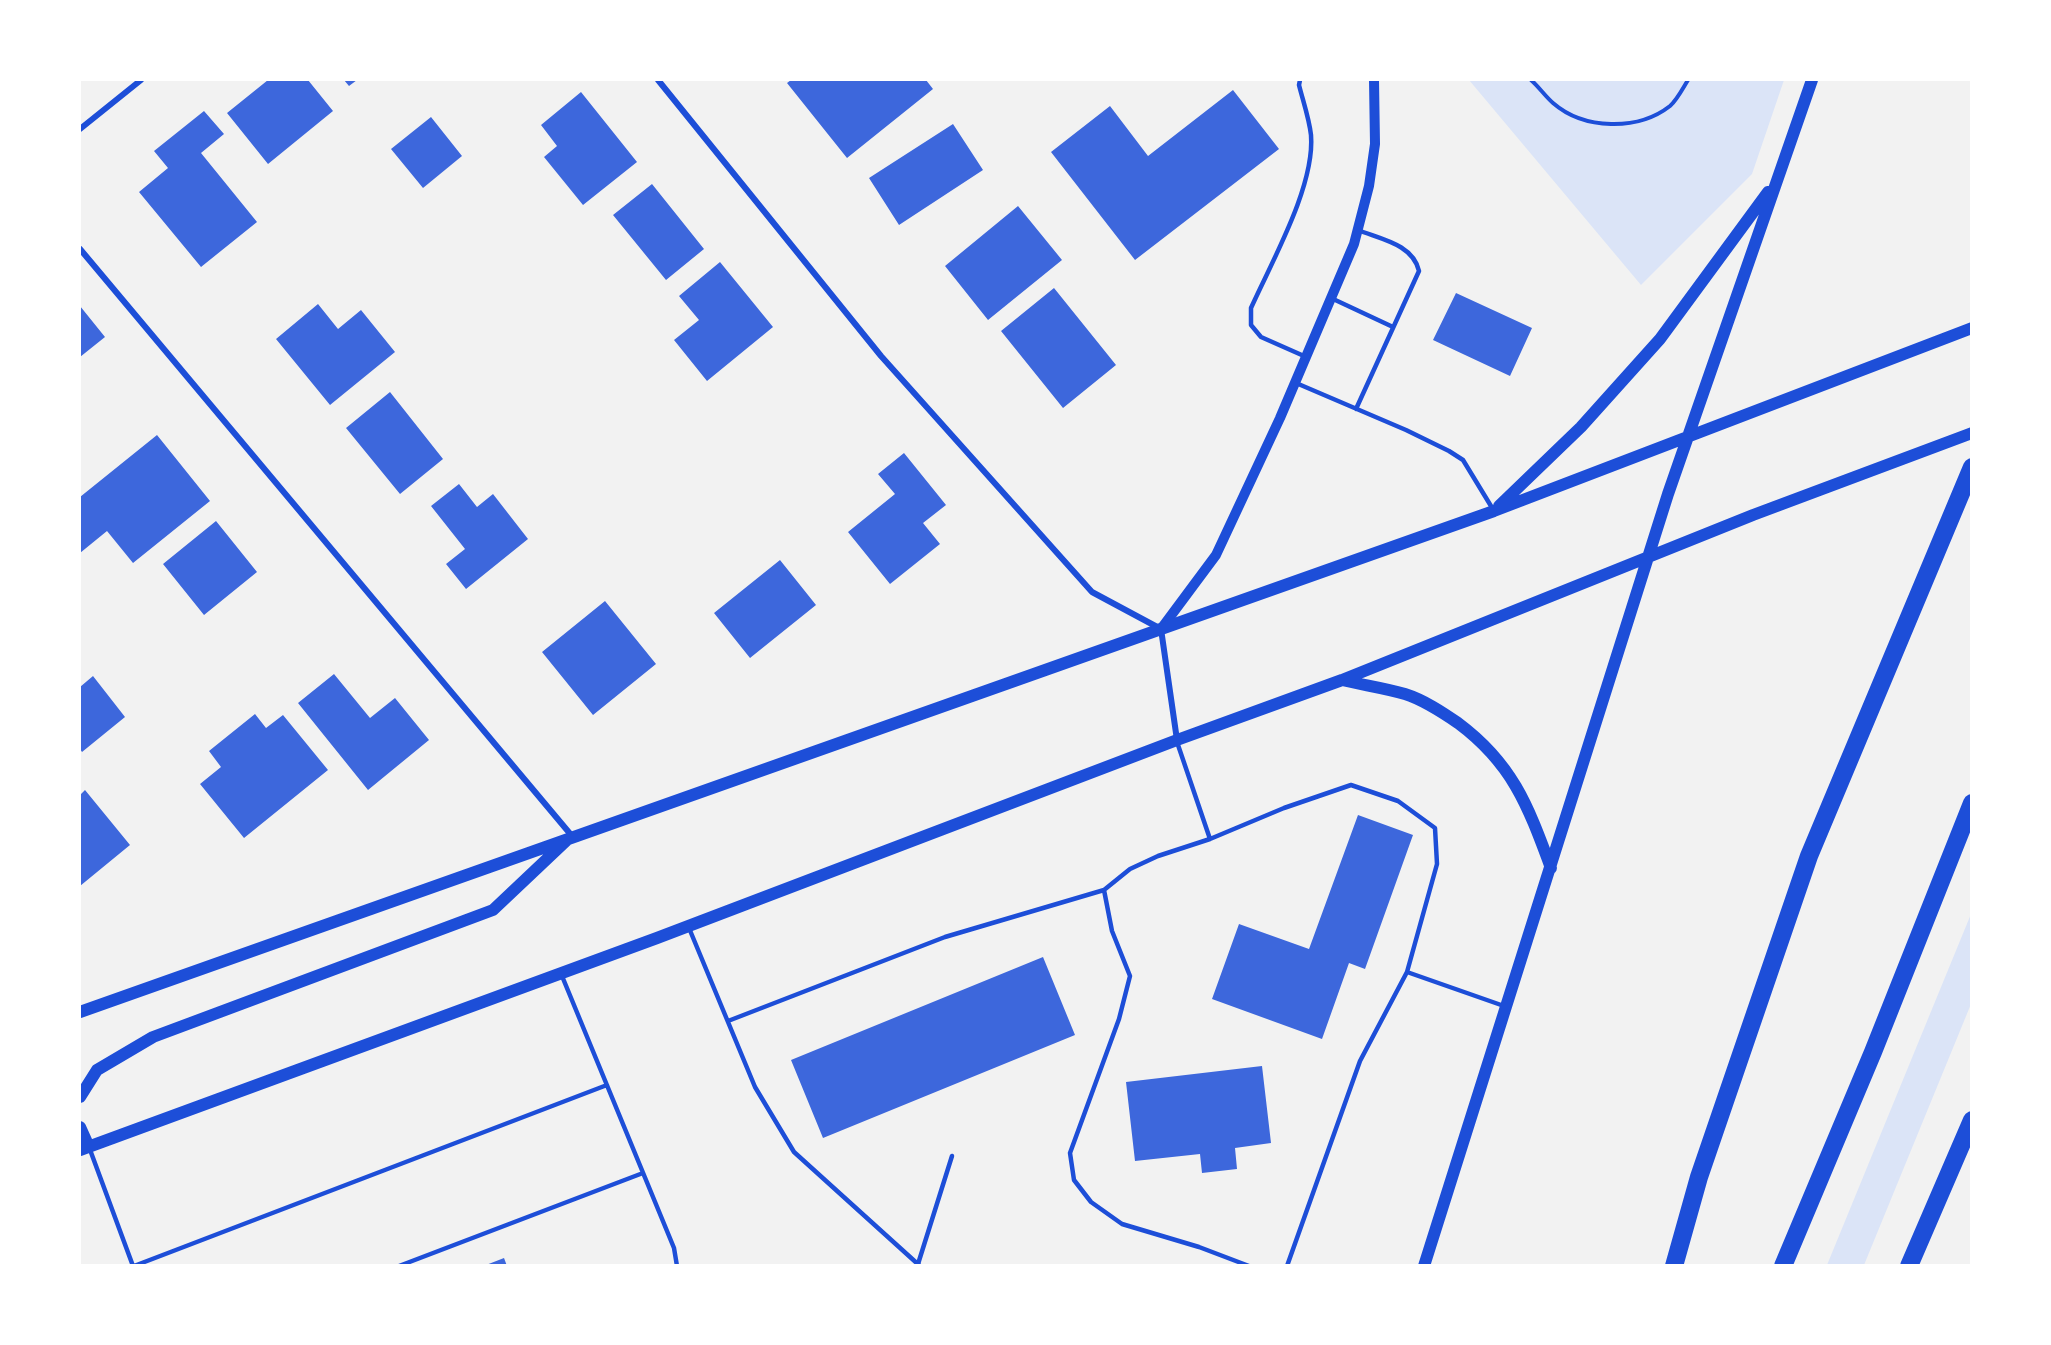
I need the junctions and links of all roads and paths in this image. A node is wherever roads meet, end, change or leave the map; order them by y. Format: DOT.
graph roads {
  1 [pos="141,80"];
  2 [pos="658,80"];
  3 [pos="1300,80"];
  4 [pos="1374,80"];
  5 [pos="1532,80"];
  6 [pos="1688,80"];
  7 [pos="1812,80"];
  8 [pos="80,129"];
  9 [pos="1777,178"];
  10 [pos="1358,230"];
  11 [pos="80,249"];
  12 [pos="1330,298"];
  13 [pos="1394,327"];
  14 [pos="1971,328"];
  15 [pos="1306,356"];
  16 [pos="1295,382"];
  17 [pos="1356,409"];
  18 [pos="1971,432"];
  19 [pos="1687,438"];
  20 [pos="1971,467"];
  21 [pos="1494,511"];
  22 [pos="1648,558"];
  23 [pos="1161,629"];
  24 [pos="1342,680"];
  25 [pos="1177,740"];
  26 [pos="1971,802"];
  27 [pos="572,836"];
  28 [pos="1210,839"];
  29 [pos="1551,868"];
  30 [pos="1104,890"];
  31 [pos="689,926"];
  32 [pos="1407,972"];
  33 [pos="561,974"];
  34 [pos="1506,1007"];
  35 [pos="80,1012"];
  36 [pos="728,1021"];
  37 [pos="607,1085"];
  38 [pos="80,1097"];
  39 [pos="1971,1120"];
  40 [pos="80,1127"];
  41 [pos="84,1149"];
  42 [pos="952,1156"];
  43 [pos="643,1173"];
  44 [pos="919,1265"];
  45 [pos="133,1266"];
  46 [pos="399,1266"];
  47 [pos="677,1266"];
  48 [pos="1249,1266"];
  49 [pos="1287,1266"];
  50 [pos="1424,1266"];
  51 [pos="1674,1266"];
  52 [pos="1783,1266"];
  53 [pos="1909,1266"];
  1 -- 8 [label="street"];
  2 -- 23 [label="street"];
  3 -- 15 [label="lane"];
  4 -- 10 [label="street"];
  5 -- 6 [label="path"];
  7 -- 9 [label="main road"];
  9 -- 19 [label="main road"];
  9 -- 21 [label="main road"];
  10 -- 12 [label="street"];
  10 -- 13 [label="lane"];
  11 -- 27 [label="street"];
  12 -- 13 [label="lane"];
  12 -- 15 [label="street"];
  13 -- 17 [label="lane"];
  14 -- 19 [label="main road"];
  15 -- 16 [label="street"];
  16 -- 17 [label="lane"];
  16 -- 23 [label="street"];
  17 -- 21 [label="lane"];
  18 -- 22 [label="main road"];
  19 -- 21 [label="main road"];
  19 -- 22 [label="main road"];
  20 -- 51 [label="highway"];
  21 -- 23 [label="main road"];
  22 -- 24 [label="main road"];
  22 -- 29 [label="main road"];
  23 -- 25 [label="street"];
  23 -- 27 [label="main road"];
  24 -- 25 [label="main road"];
  24 -- 29 [label="main road"];
  25 -- 28 [label="lane"];
  25 -- 31 [label="main road"];
  26 -- 52 [label="highway"];
  27 -- 35 [label="main road"];
  27 -- 38 [label="main road"];
  28 -- 30 [label="lane"];
  28 -- 32 [label="lane"];
  29 -- 34 [label="main road"];
  30 -- 36 [label="lane"];
  30 -- 48 [label="lane"];
  31 -- 33 [label="main road"];
  31 -- 36 [label="lane"];
  32 -- 34 [label="lane"];
  32 -- 49 [label="lane"];
  33 -- 37 [label="lane"];
  33 -- 41 [label="main road"];
  34 -- 50 [label="main road"];
  36 -- 44 [label="lane"];
  37 -- 43 [label="lane"];
  37 -- 45 [label="lane"];
  39 -- 53 [label="highway"];
  40 -- 41 [label="main road"];
  41 -- 45 [label="lane"];
  42 -- 44 [label="lane"];
  43 -- 46 [label="lane"];
  43 -- 47 [label="lane"];
}
